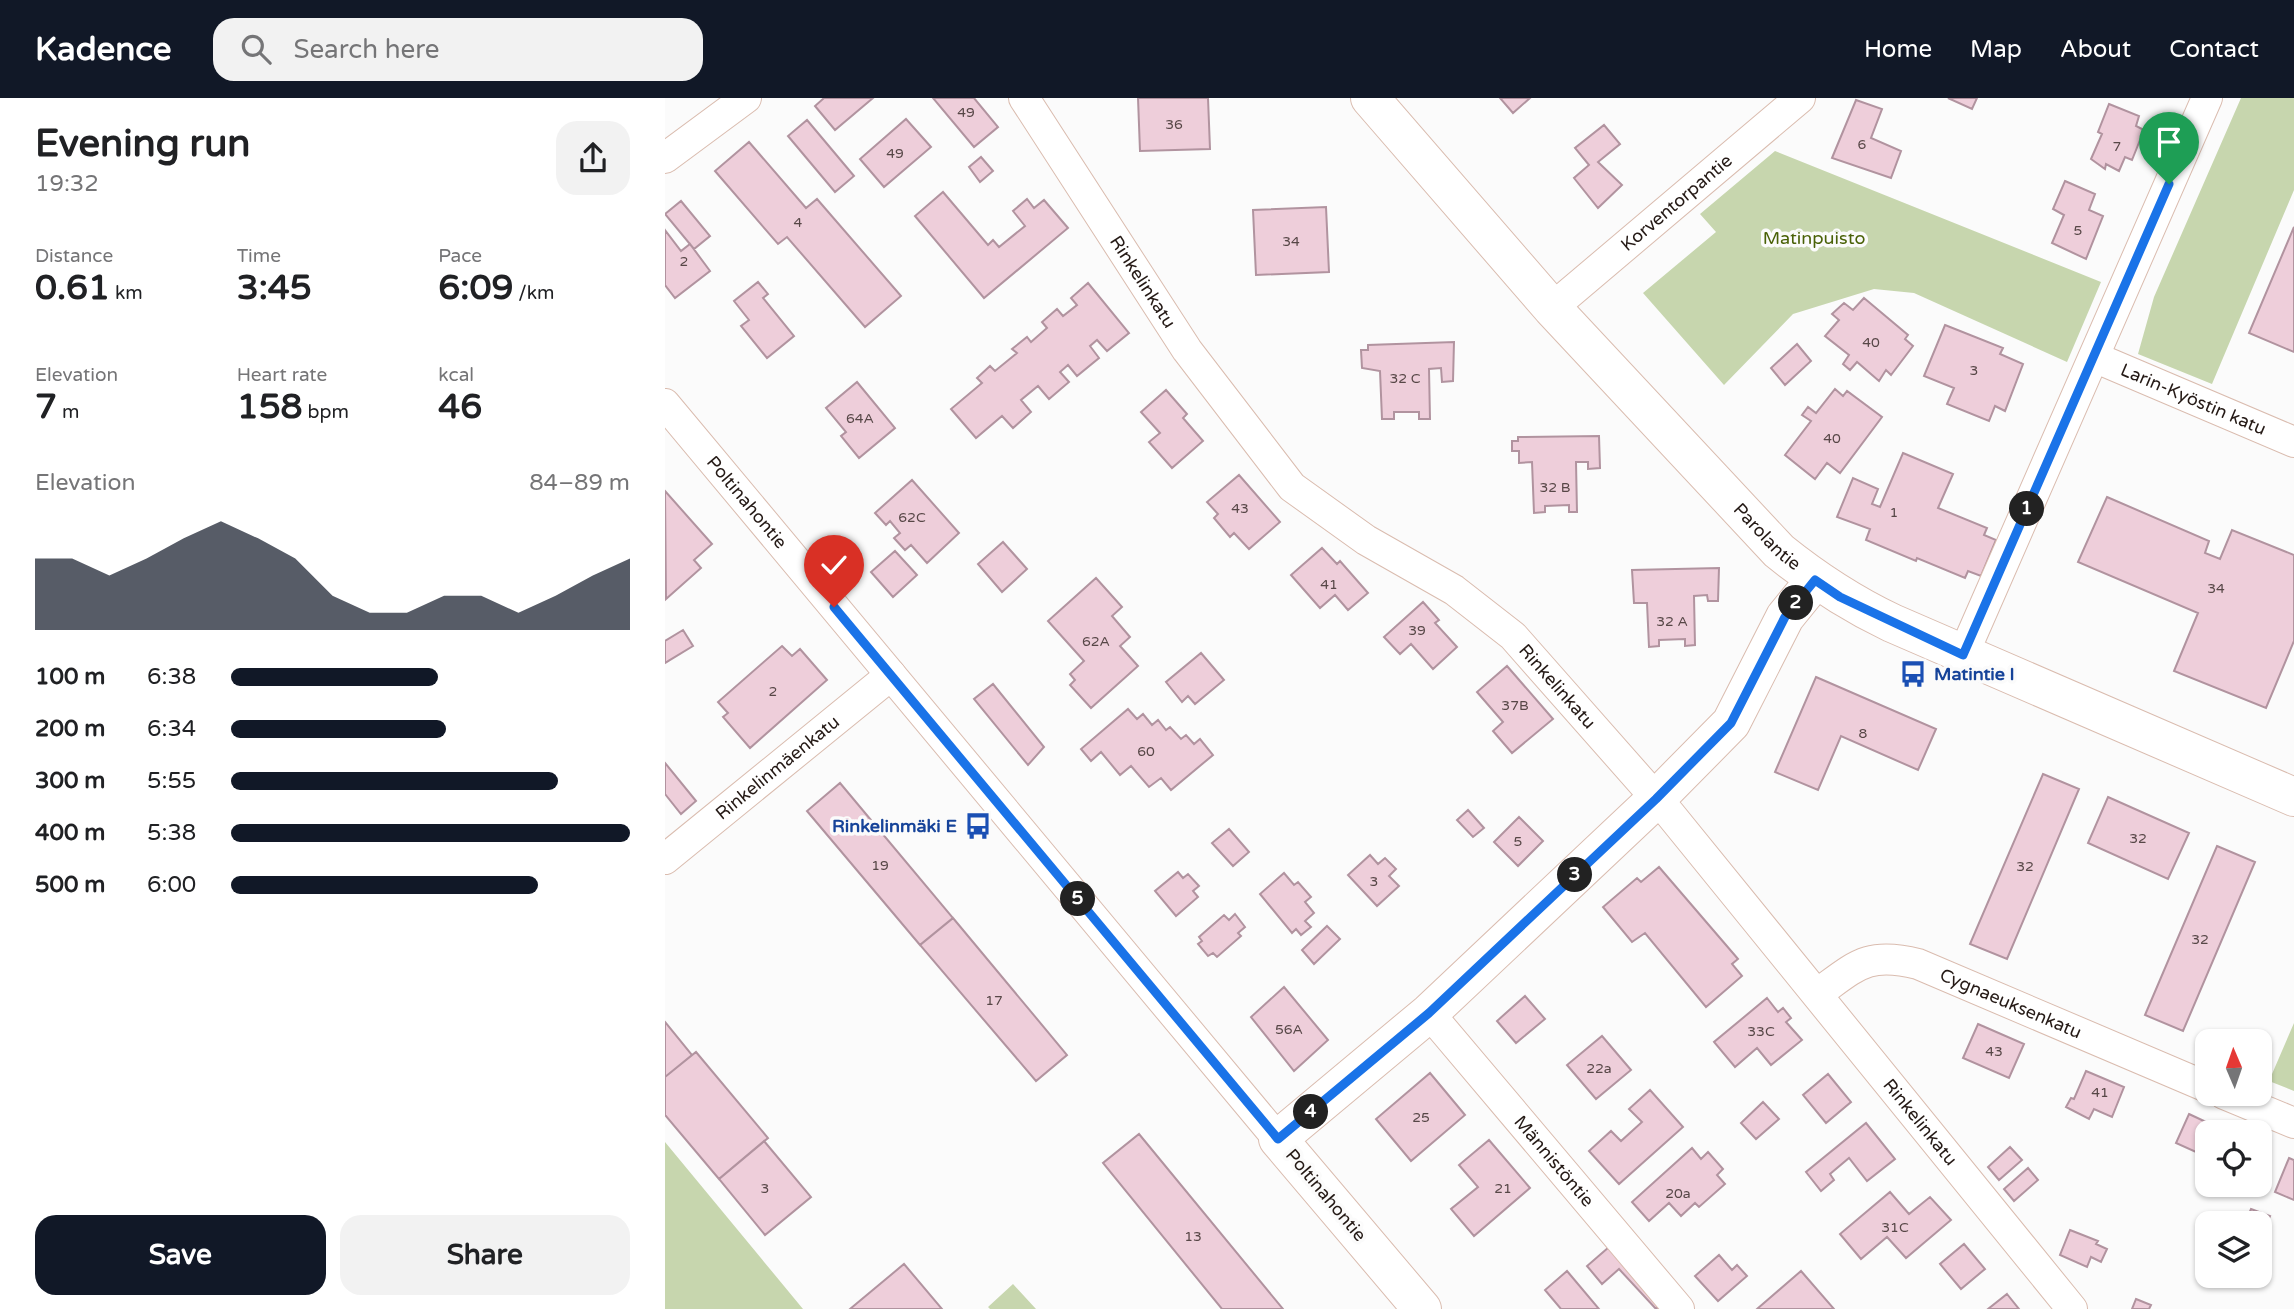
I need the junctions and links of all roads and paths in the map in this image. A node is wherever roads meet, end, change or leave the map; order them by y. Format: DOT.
graph roads {
  1 [pos="746,98"];
  2 [pos="1024,98"];
  3 [pos="1370,98"];
  4 [pos="1800,98"];
  5 [pos="2207,98"];
  6 [pos="665,158"];
  7 [pos="1552,308"];
  8 [pos="2094,357"];
  9 [pos="665,404"];
  10 [pos="2294,442"];
  11 [pos="1815,580"];
  12 [pos="1963,655"];
  13 [pos="891,675"];
  14 [pos="2294,797"];
  15 [pos="1656,799"];
  16 [pos="665,859"];
  17 [pos="1817,994"];
  18 [pos="1429,1013"];
  19 [pos="2195,1082"];
  20 [pos="2252,1106"];
  21 [pos="2294,1124"];
  22 [pos="1278,1139"];
  23 [pos="1422,1309"];
  24 [pos="1679,1309"];
  25 [pos="2072,1309"];
  1 -- 6 [label="street"];
  2 -- 15 [label="street, Rinkelinkatu"];
  3 -- 7 [label="main road, Parolantie"];
  4 -- 7 [label="street, Korventorpantie"];
  5 -- 8 [label="street"];
  7 -- 11 [label="main road, Parolantie"];
  8 -- 10 [label="street, Larin-Kyöstin katu"];
  8 -- 12 [label="street"];
  9 -- 13 [label="street, Poltinahontie"];
  11 -- 12 [label="main road, Parolantie"];
  11 -- 15 [label="main road"];
  12 -- 14 [label="main road, Parolantie"];
  13 -- 16 [label="street, Rinkelinmäenkatu"];
  13 -- 22 [label="street, Poltinahontie"];
  15 -- 17 [label="street, Rinkelinkatu"];
  15 -- 18 [label="main road"];
  17 -- 19 [label="street, Cygnaeuksenkatu"];
  17 -- 25 [label="street, Rinkelinkatu"];
  18 -- 22 [label="main road"];
  18 -- 24 [label="street, Männistöntie"];
  20 -- 21 [label="street"];
  22 -- 23 [label="main road, Poltinahontie"];
}
